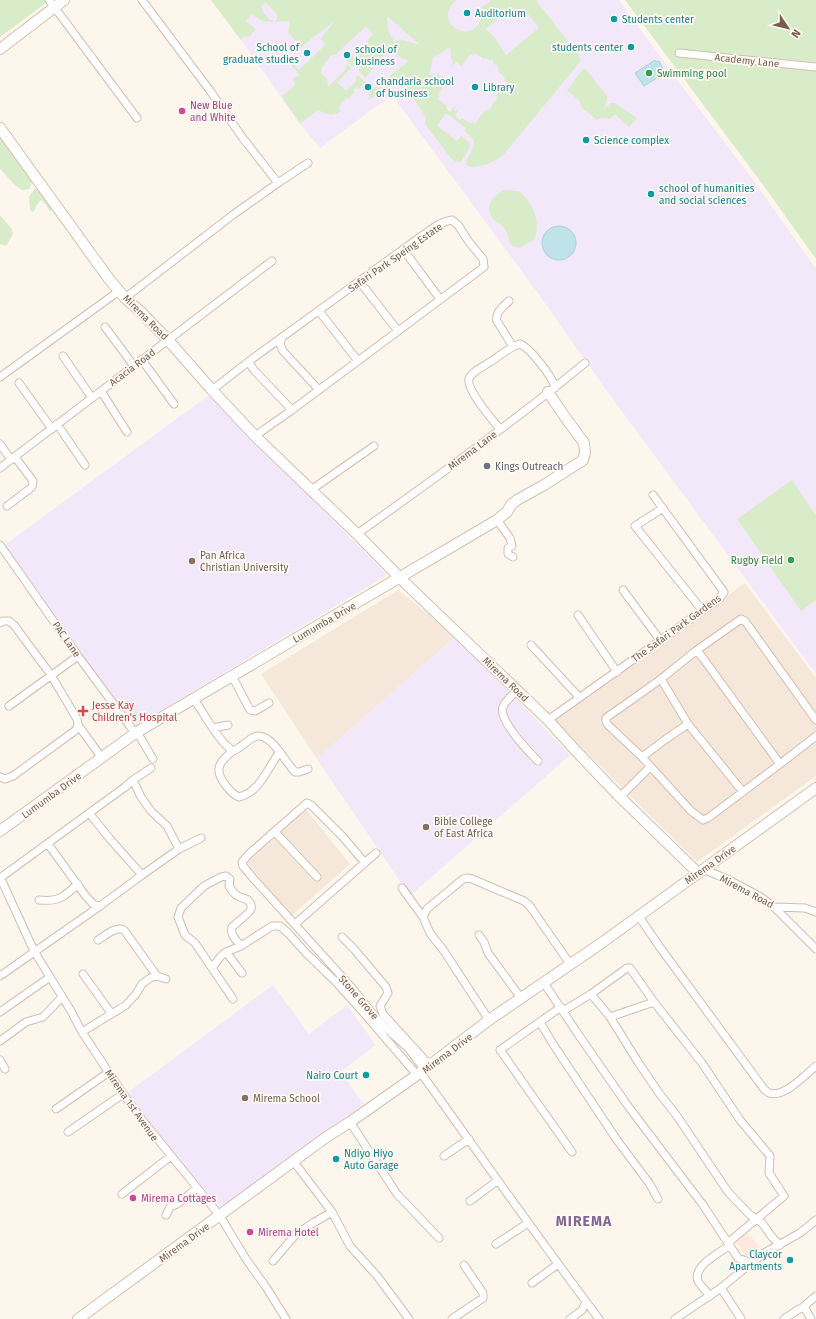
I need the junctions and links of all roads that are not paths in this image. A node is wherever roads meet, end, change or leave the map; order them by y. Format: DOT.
graph roads {
  1 [pos="64,0"];
  2 [pos="142,0"];
  3 [pos="51,4"];
  4 [pos="0,48"];
  5 [pos="679,53"];
  6 [pos="816,66"];
  7 [pos="136,118"];
  8 [pos="0,128"];
  9 [pos="308,163"];
  10 [pos="278,183"];
  11 [pos="403,249"];
  12 [pos="272,260"];
  13 [pos="360,282"];
  14 [pos="122,295"];
  15 [pos="440,299"];
  16 [pos="509,301"];
  17 [pos="319,311"];
  18 [pos="105,327"];
  19 [pos="398,331"];
  20 [pos="282,337"];
  21 [pos="168,340"];
  22 [pos="513,347"];
  23 [pos="63,356"];
  24 [pos="142,360"];
  25 [pos="358,361"];
  26 [pos="249,362"];
  27 [pos="585,363"];
  28 [pos="134,366"];
  29 [pos="0,377"];
  30 [pos="19,383"];
  31 [pos="212,390"];
  32 [pos="319,390"];
  33 [pos="552,390"];
  34 [pos="101,391"];
  35 [pos="92,398"];
  36 [pos="174,404"];
  37 [pos="292,410"];
  38 [pos="54,427"];
  39 [pos="500,429"];
  40 [pos="127,432"];
  41 [pos="255,436"];
  42 [pos="0,444"];
  43 [pos="374,446"];
  44 [pos="13,458"];
  45 [pos="85,465"];
  46 [pos="0,468"];
  47 [pos="311,490"];
  48 [pos="653,495"];
  49 [pos="7,506"];
  50 [pos="663,508"];
  51 [pos="497,520"];
  52 [pos="357,534"];
  53 [pos="0,544"];
  54 [pos="513,557"];
  55 [pos="400,578"];
  56 [pos="623,590"];
  57 [pos="702,610"];
  58 [pos="578,615"];
  59 [pos="0,623"];
  60 [pos="660,640"];
  61 [pos="531,645"];
  62 [pos="697,650"];
  63 [pos="78,656"];
  64 [pos="617,672"];
  65 [pos="51,675"];
  66 [pos="232,676"];
  67 [pos="661,679"];
  68 [pos="517,690"];
  69 [pos="579,697"];
  70 [pos="193,698"];
  71 [pos="269,704"];
  72 [pos="10,706"];
  73 [pos="548,720"];
  74 [pos="816,720"];
  75 [pos="688,724"];
  76 [pos="78,725"];
  77 [pos="228,725"];
  78 [pos="213,728"];
  79 [pos="136,732"];
  80 [pos="816,736"];
  81 [pos="233,751"];
  82 [pos="279,753"];
  83 [pos="642,757"];
  84 [pos="102,758"];
  85 [pos="152,759"];
  86 [pos="538,761"];
  87 [pos="780,764"];
  88 [pos="650,767"];
  89 [pos="151,768"];
  90 [pos="308,769"];
  91 [pos="0,777"];
  92 [pos="133,780"];
  93 [pos="816,788"];
  94 [pos="743,792"];
  95 [pos="620,797"];
  96 [pos="89,813"];
  97 [pos="0,831"];
  98 [pos="275,832"];
  99 [pos="201,838"];
  100 [pos="48,844"];
  101 [pos="179,849"];
  102 [pos="376,853"];
  103 [pos="365,863"];
  104 [pos="700,871"];
  105 [pos="142,875"];
  106 [pos="317,876"];
  107 [pos="0,878"];
  108 [pos="78,884"];
  109 [pos="402,888"];
  110 [pos="39,900"];
  111 [pos="100,906"];
  112 [pos="774,907"];
  113 [pos="816,912"];
  114 [pos="638,915"];
  115 [pos="423,917"];
  116 [pos="295,924"];
  117 [pos="479,935"];
  118 [pos="342,937"];
  119 [pos="98,940"];
  120 [pos="241,946"];
  121 [pos="816,949"];
  122 [pos="34,951"];
  123 [pos="226,952"];
  124 [pos="570,964"];
  125 [pos="212,968"];
  126 [pos="242,973"];
  127 [pos="83,974"];
  128 [pos="0,976"];
  129 [pos="157,976"];
  130 [pos="50,977"];
  131 [pos="166,979"];
  132 [pos="544,983"];
  133 [pos="591,994"];
  134 [pos="62,998"];
  135 [pos="521,998"];
  136 [pos="233,999"];
  137 [pos="654,1002"];
  138 [pos="562,1009"];
  139 [pos="0,1012"];
  140 [pos="111,1014"];
  141 [pos="610,1017"];
  142 [pos="489,1020"];
  143 [pos="540,1022"];
  144 [pos="82,1032"];
  145 [pos="0,1041"];
  146 [pos="0,1060"];
  147 [pos="816,1066"];
  148 [pos="6,1069"];
  149 [pos="423,1070"];
  150 [pos="109,1072"];
  151 [pos="123,1094"];
  152 [pos="56,1109"];
  153 [pos="350,1122"];
  154 [pos="68,1132"];
  155 [pos="469,1140"];
  156 [pos="572,1152"];
  157 [pos="171,1156"];
  158 [pos="444,1156"];
  159 [pos="294,1162"];
  160 [pos="498,1180"];
  161 [pos="197,1188"];
  162 [pos="122,1194"];
  163 [pos="658,1199"];
  164 [pos="470,1201"];
  165 [pos="332,1212"];
  166 [pos="166,1215"];
  167 [pos="220,1216"];
  168 [pos="756,1218"];
  169 [pos="816,1220"];
  170 [pos="528,1222"];
  171 [pos="439,1238"];
  172 [pos="496,1244"];
  173 [pos="729,1244"];
  174 [pos="780,1245"];
  175 [pos="272,1261"];
  176 [pos="751,1262"];
  177 [pos="558,1264"];
  178 [pos="464,1265"];
  179 [pos="532,1283"];
  180 [pos="721,1288"];
  181 [pos="710,1296"];
  182 [pos="816,1296"];
  183 [pos="586,1302"];
  184 [pos="802,1308"];
  185 [pos="78,1319"];
  186 [pos="286,1319"];
  187 [pos="409,1319"];
  188 [pos="452,1319"];
  189 [pos="570,1319"];
  190 [pos="599,1319"];
  191 [pos="675,1319"];
  192 [pos="741,1319"];
  193 [pos="784,1319"];
  194 [pos="811,1319"];
  1 -- 3 [label="street"];
  2 -- 10 [label="street"];
  3 -- 4 [label="street"];
  3 -- 7 [label="street"];
  5 -- 6 [label="street, Academy Lane"];
  8 -- 14 [label="street, Mirema Road"];
  9 -- 10 [label="street"];
  10 -- 14 [label="street"];
  11 -- 13 [label="street, Safari Park Speing Estate"];
  11 -- 15 [label="street"];
  11 -- 15 [label="street, Safari Park Speing Estate"];
  12 -- 21 [label="street, Acacia Road"];
  13 -- 17 [label="street, Safari Park Speing Estate"];
  13 -- 19 [label="street"];
  14 -- 21 [label="street, Mirema Road"];
  14 -- 29 [label="street"];
  15 -- 19 [label="street, Safari Park Speing Estate"];
  16 -- 22 [label="street"];
  17 -- 20 [label="street, Safari Park Speing Estate"];
  17 -- 25 [label="street"];
  18 -- 28 [label="street"];
  19 -- 25 [label="street, Safari Park Speing Estate"];
  20 -- 26 [label="street, Safari Park Speing Estate"];
  20 -- 32 [label="street"];
  21 -- 24 [label="street, Acacia Road"];
  21 -- 31 [label="street, Mirema Road"];
  22 -- 33 [label="street"];
  22 -- 39 [label="street"];
  23 -- 35 [label="street"];
  24 -- 28 [label="street, Acacia Road"];
  24 -- 36 [label="street"];
  25 -- 32 [label="street, Safari Park Speing Estate"];
  26 -- 31 [label="street, Safari Park Speing Estate"];
  26 -- 37 [label="street"];
  27 -- 33 [label="street, Mirema Lane"];
  28 -- 34 [label="street, Acacia Road"];
  30 -- 38 [label="street"];
  31 -- 41 [label="street, Mirema Road"];
  32 -- 37 [label="street, Safari Park Speing Estate"];
  33 -- 39 [label="street, Mirema Lane"];
  33 -- 51 [label="street, Lumumba Drive"];
  34 -- 35 [label="street, Acacia Road"];
  34 -- 40 [label="street"];
  35 -- 38 [label="street, Acacia Road"];
  37 -- 41 [label="street, Safari Park Speing Estate"];
  38 -- 44 [label="street, Acacia Road"];
  38 -- 45 [label="street"];
  39 -- 52 [label="street, Mirema Lane"];
  41 -- 47 [label="street, Mirema Road"];
  42 -- 44 [label="street"];
  43 -- 47 [label="street"];
  44 -- 46 [label="street, Acacia Road"];
  44 -- 49 [label="street"];
  47 -- 52 [label="street, Mirema Road"];
  48 -- 50 [label="street, The Safari Park Gardens"];
  50 -- 57 [label="street, The Safari Park Gardens"];
  50 -- 57 [label="street"];
  51 -- 54 [label="street"];
  51 -- 55 [label="street, Lumumba Drive"];
  52 -- 55 [label="street, Mirema Road"];
  53 -- 63 [label="street, PAC Lane"];
  55 -- 66 [label="street, Lumumba Drive"];
  55 -- 68 [label="street, Mirema Road"];
  56 -- 60 [label="street"];
  57 -- 60 [label="street, The Safari Park Gardens"];
  58 -- 64 [label="street"];
  59 -- 65 [label="street"];
  60 -- 64 [label="street, The Safari Park Gardens"];
  61 -- 69 [label="street"];
  62 -- 67 [label="street"];
  62 -- 74 [label="street"];
  62 -- 87 [label="street"];
  63 -- 65 [label="street"];
  63 -- 79 [label="street, PAC Lane"];
  64 -- 69 [label="street, The Safari Park Gardens"];
  65 -- 72 [label="street"];
  65 -- 76 [label="street"];
  66 -- 70 [label="street, Lumumba Drive"];
  66 -- 71 [label="street"];
  67 -- 75 [label="street"];
  67 -- 83 [label="street"];
  68 -- 73 [label="street, Mirema Road"];
  68 -- 86 [label="street"];
  69 -- 73 [label="street, The Safari Park Gardens"];
  70 -- 78 [label="street"];
  70 -- 79 [label="street, Lumumba Drive"];
  73 -- 95 [label="street, Mirema Road"];
  75 -- 83 [label="street"];
  75 -- 94 [label="street"];
  76 -- 84 [label="street"];
  76 -- 91 [label="street"];
  77 -- 78 [label="street"];
  78 -- 81 [label="street"];
  79 -- 84 [label="street, Lumumba Drive"];
  79 -- 85 [label="street, PAC Lane"];
  80 -- 87 [label="street"];
  81 -- 82 [label="street"];
  81 -- 82 [label="street"];
  82 -- 90 [label="street"];
  83 -- 88 [label="street"];
  84 -- 97 [label="street, Lumumba Drive"];
  87 -- 94 [label="street"];
  88 -- 94 [label="street"];
  88 -- 95 [label="street"];
  89 -- 92 [label="street"];
  92 -- 96 [label="street"];
  92 -- 101 [label="street"];
  93 -- 104 [label="street, Mirema Drive"];
  95 -- 104 [label="street, Mirema Road"];
  96 -- 100 [label="street"];
  96 -- 105 [label="street"];
  98 -- 103 [label="street, Stone Grove"];
  98 -- 106 [label="street"];
  98 -- 116 [label="street, Stone Grove"];
  99 -- 101 [label="street"];
  100 -- 107 [label="street"];
  100 -- 108 [label="street"];
  101 -- 105 [label="street"];
  102 -- 103 [label="street"];
  103 -- 116 [label="street"];
  104 -- 112 [label="street, Mirema Road"];
  104 -- 114 [label="street, Mirema Drive"];
  105 -- 111 [label="street"];
  107 -- 122 [label="street, Mirema 1st Avenue"];
  108 -- 110 [label="street"];
  108 -- 111 [label="street"];
  109 -- 115 [label="street"];
  111 -- 122 [label="street"];
  112 -- 113 [label="street, Mirema Road"];
  112 -- 121 [label="street"];
  114 -- 124 [label="street, Mirema Drive"];
  114 -- 147 [label="street"];
  115 -- 124 [label="street"];
  115 -- 142 [label="street"];
  116 -- 149 [label="street, Stone Grove"];
  117 -- 135 [label="street"];
  118 -- 149 [label="street"];
  119 -- 129 [label="street"];
  120 -- 123 [label="street"];
  120 -- 125 [label="street"];
  120 -- 149 [label="street"];
  122 -- 128 [label="street"];
  122 -- 130 [label="street, Mirema 1st Avenue"];
  123 -- 125 [label="street"];
  123 -- 126 [label="street"];
  124 -- 132 [label="street, Mirema Drive"];
  125 -- 136 [label="street"];
  127 -- 140 [label="street"];
  129 -- 131 [label="street"];
  129 -- 140 [label="street"];
  130 -- 134 [label="street, Mirema 1st Avenue"];
  130 -- 139 [label="street"];
  132 -- 135 [label="street, Mirema Drive"];
  132 -- 138 [label="street"];
  133 -- 137 [label="street"];
  133 -- 138 [label="street"];
  133 -- 141 [label="street"];
  134 -- 144 [label="street, Mirema 1st Avenue"];
  134 -- 145 [label="street"];
  135 -- 142 [label="street, Mirema Drive"];
  137 -- 141 [label="street"];
  137 -- 168 [label="street"];
  138 -- 143 [label="street"];
  138 -- 173 [label="street"];
  140 -- 144 [label="street"];
  141 -- 168 [label="street"];
  142 -- 149 [label="street, Mirema Drive"];
  143 -- 156 [label="street"];
  143 -- 163 [label="street"];
  144 -- 150 [label="street, Mirema 1st Avenue"];
  146 -- 148 [label="street"];
  149 -- 153 [label="street, Mirema Drive"];
  149 -- 155 [label="street"];
  150 -- 151 [label="street, Mirema 1st Avenue"];
  150 -- 152 [label="street"];
  151 -- 154 [label="street"];
  151 -- 157 [label="street, Mirema 1st Avenue"];
  153 -- 159 [label="street, Mirema Drive"];
  153 -- 171 [label="street"];
  155 -- 158 [label="street"];
  155 -- 160 [label="street"];
  157 -- 161 [label="street, Mirema 1st Avenue"];
  157 -- 162 [label="street"];
  159 -- 165 [label="street"];
  159 -- 167 [label="street, Mirema Drive"];
  160 -- 164 [label="street"];
  160 -- 170 [label="street"];
  161 -- 166 [label="street"];
  161 -- 167 [label="street, Mirema 1st Avenue"];
  165 -- 175 [label="street"];
  165 -- 187 [label="street"];
  167 -- 185 [label="street, Mirema Drive"];
  167 -- 186 [label="street, Mirema 1st Avenue"];
  168 -- 173 [label="street"];
  168 -- 174 [label="street"];
  169 -- 174 [label="street"];
  170 -- 172 [label="street"];
  170 -- 177 [label="street"];
  173 -- 176 [label="street"];
  173 -- 181 [label="street"];
  174 -- 176 [label="street"];
  176 -- 180 [label="street"];
  177 -- 179 [label="street"];
  177 -- 183 [label="street"];
  178 -- 188 [label="street"];
  180 -- 181 [label="street"];
  180 -- 192 [label="street"];
  181 -- 191 [label="street"];
  182 -- 184 [label="street"];
  183 -- 189 [label="street"];
  183 -- 190 [label="street"];
  184 -- 193 [label="street"];
  184 -- 194 [label="street"];
}
